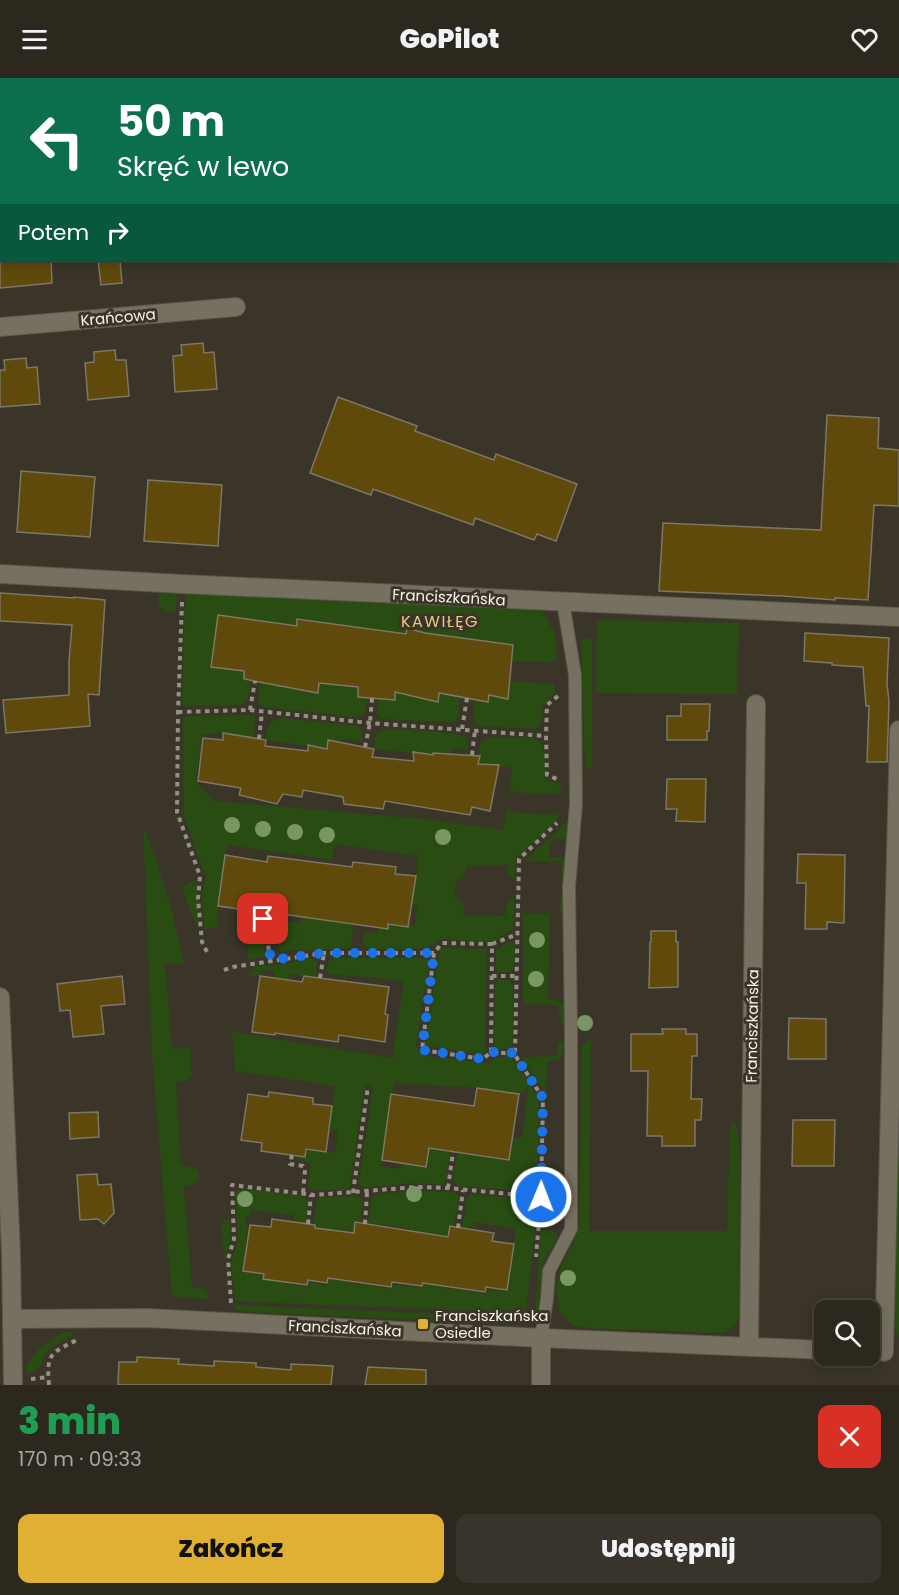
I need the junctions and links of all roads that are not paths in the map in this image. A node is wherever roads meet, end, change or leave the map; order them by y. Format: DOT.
graph roads {
  1 [pos="236,307"];
  2 [pos="0,327"];
  3 [pos="0,574"];
  4 [pos="563,602"];
  5 [pos="899,617"];
  6 [pos="756,704"];
  7 [pos="899,730"];
  8 [pos="898,800"];
  9 [pos="0,997"];
  10 [pos="6,1317"];
  11 [pos="542,1338"];
  12 [pos="749,1347"];
  13 [pos="814,1350"];
  14 [pos="884,1352"];
  15 [pos="13,1385"];
  16 [pos="541,1385"];
  1 -- 2 [label="street, Krańcowa"];
  3 -- 4 [label="street, Franciszkańska"];
  4 -- 5 [label="street, Franciszkańska"];
  4 -- 11 [label="lane"];
  6 -- 12 [label="street, Franciszkańska"];
  7 -- 8 [label="street"];
  8 -- 14 [label="street"];
  9 -- 10 [label="street"];
  10 -- 11 [label="street, Franciszkańska"];
  10 -- 15 [label="street"];
  11 -- 12 [label="street, Franciszkańska"];
  11 -- 16 [label="street"];
  12 -- 13 [label="street, Franciszkańska"];
}
